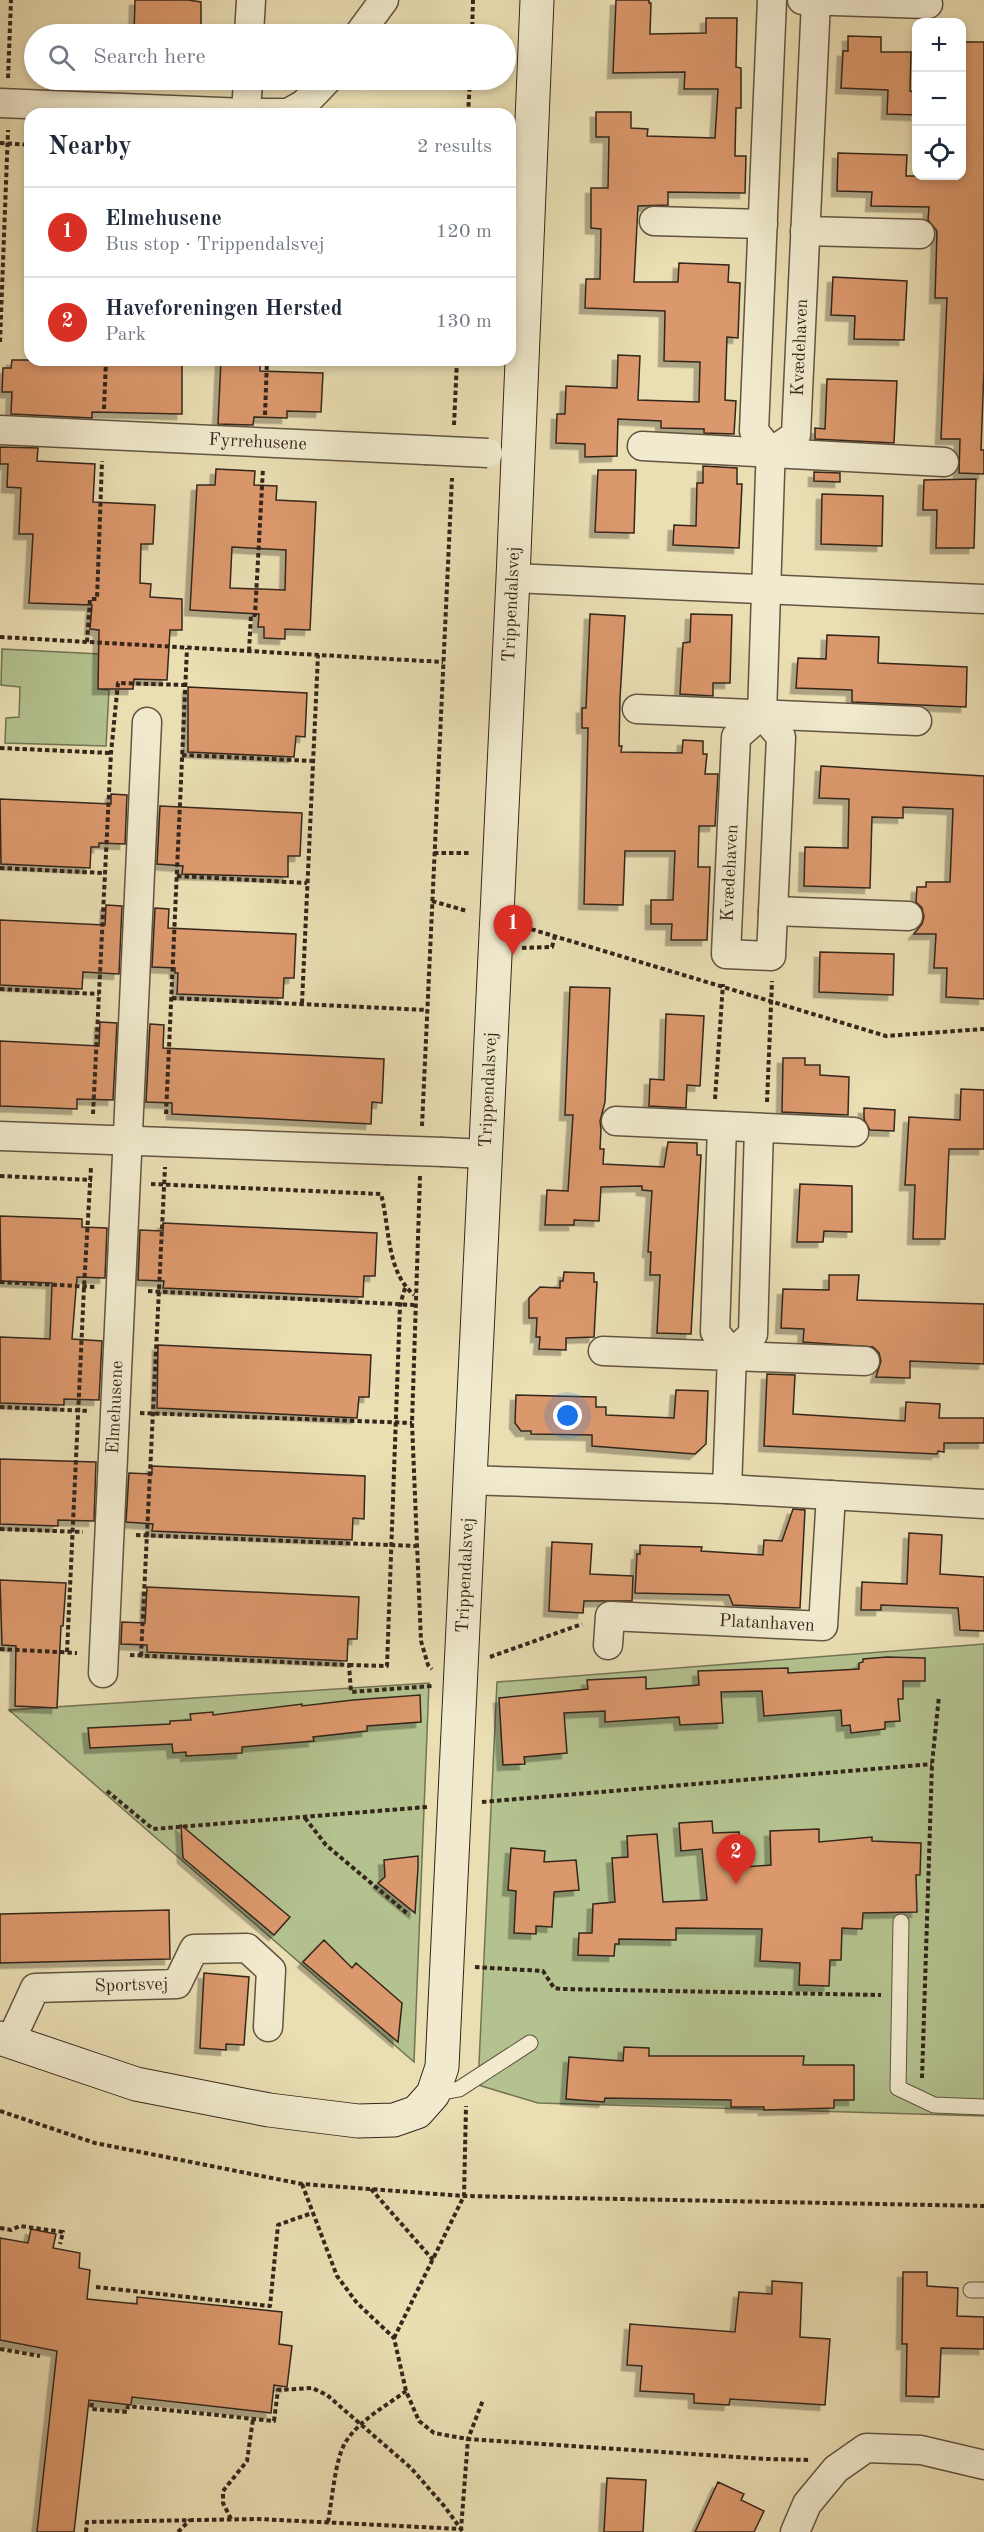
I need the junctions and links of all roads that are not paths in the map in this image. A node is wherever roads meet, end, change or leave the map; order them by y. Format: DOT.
graph roads {
  1 [pos="251,0"];
  2 [pos="384,0"];
  3 [pos="537,0"];
  4 [pos="772,0"];
  5 [pos="802,0"];
  6 [pos="816,1"];
  7 [pos="928,4"];
  8 [pos="250,24"];
  9 [pos="366,24"];
  10 [pos="247,90"];
  11 [pos="319,90"];
  12 [pos="4,103"];
  13 [pos="125,108"];
  14 [pos="246,108"];
  15 [pos="296,108"];
  16 [pos="654,220"];
  17 [pos="763,224"];
  18 [pos="805,231"];
  19 [pos="920,234"];
  20 [pos="516,272"];
  21 [pos="509,366"];
  22 [pos="0,430"];
  23 [pos="642,447"];
  24 [pos="771,452"];
  25 [pos="502,454"];
  26 [pos="944,462"];
  27 [pos="513,578"];
  28 [pos="765,590"];
  29 [pos="984,599"];
  30 [pos="637,709"];
  31 [pos="762,714"];
  32 [pos="917,721"];
  33 [pos="147,722"];
  34 [pos="773,911"];
  35 [pos="908,916"];
  36 [pos="718,1116"];
  37 [pos="763,1119"];
  38 [pos="616,1121"];
  39 [pos="854,1131"];
  40 [pos="0,1136"];
  41 [pos="128,1142"];
  42 [pos="486,1154"];
  43 [pos="603,1350"];
  44 [pos="732,1354"];
  45 [pos="866,1361"];
  46 [pos="469,1480"];
  47 [pos="727,1489"];
  48 [pos="831,1495"];
  49 [pos="984,1504"];
  50 [pos="608,1645"];
  51 [pos="103,1663"];
  52 [pos="902,1922"];
  53 [pos="268,2027"];
  54 [pos="5,2040"];
  55 [pos="530,2043"];
  56 [pos="433,2094"];
  57 [pos="984,2107"];
  58 [pos="358,2121"];
  59 [pos="984,2465"];
  60 [pos="795,2532"];
  1 -- 8 [label="street"];
  2 -- 9 [label="street"];
  3 -- 20 [label="street, Trippendalsvej"];
  4 -- 17 [label="street"];
  5 -- 6 [label="street"];
  6 -- 7 [label="street"];
  6 -- 18 [label="street, Kvædehaven"];
  10 -- 14 [label="street"];
  11 -- 15 [label="street"];
  12 -- 13 [label="street"];
  16 -- 17 [label="street"];
  17 -- 24 [label="street"];
  18 -- 19 [label="street"];
  18 -- 24 [label="street, Kvædehaven"];
  21 -- 25 [label="street, Trippendalsvej"];
  22 -- 25 [label="street, Fyrrehusene, bridge"];
  23 -- 24 [label="street"];
  24 -- 26 [label="street"];
  24 -- 28 [label="street"];
  25 -- 27 [label="street, Trippendalsvej"];
  27 -- 28 [label="street"];
  27 -- 42 [label="street, Trippendalsvej"];
  28 -- 29 [label="street"];
  28 -- 31 [label="street"];
  30 -- 31 [label="street"];
  31 -- 32 [label="street"];
  31 -- 34 [label="street"];
  31 -- 34 [label="street, Kvædehaven"];
  33 -- 41 [label="street, Elmehusene"];
  34 -- 35 [label="street"];
  36 -- 37 [label="street"];
  36 -- 38 [label="street"];
  36 -- 44 [label="street"];
  37 -- 39 [label="street"];
  37 -- 44 [label="street"];
  40 -- 41 [label="street"];
  41 -- 42 [label="street, bridge"];
  41 -- 51 [label="street, Elmehusene"];
  42 -- 46 [label="street, Trippendalsvej"];
  43 -- 44 [label="street"];
  44 -- 45 [label="street"];
  44 -- 47 [label="street"];
  46 -- 47 [label="street"];
  46 -- 56 [label="street, Trippendalsvej"];
  47 -- 48 [label="street"];
  48 -- 49 [label="street"];
  48 -- 50 [label="street, Platanhaven"];
  52 -- 57 [label="lane"];
  53 -- 54 [label="street, Sportsvej"];
  54 -- 58 [label="street, Sportsvej"];
  55 -- 56 [label="lane"];
  56 -- 58 [label="street, Trippendalsvej"];
  59 -- 60 [label="street"];
}
